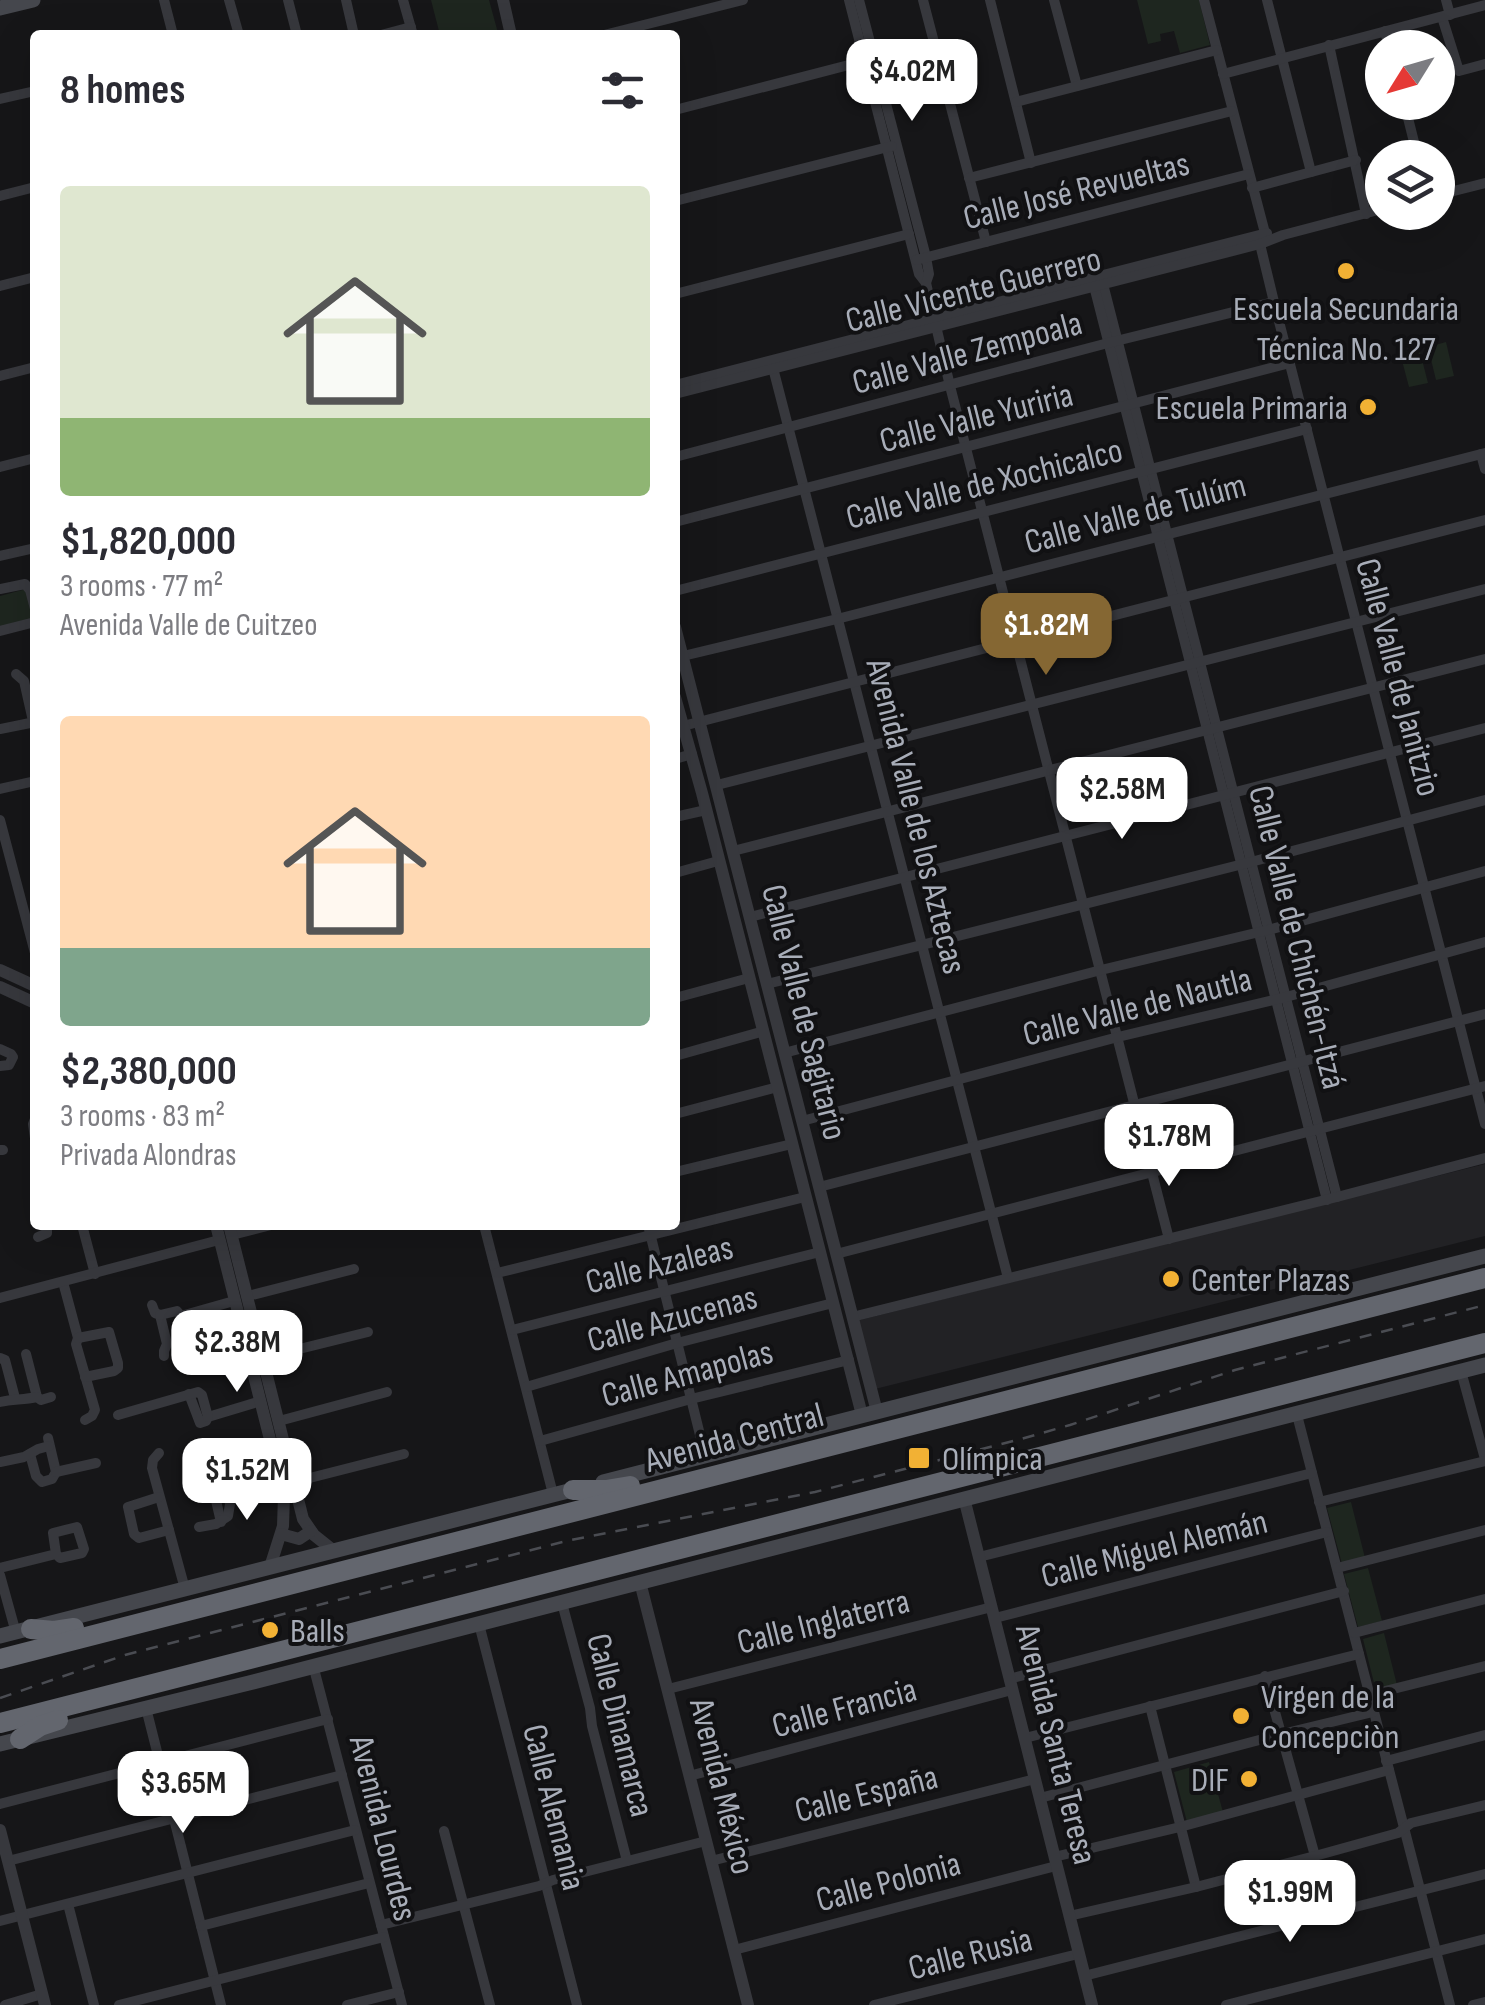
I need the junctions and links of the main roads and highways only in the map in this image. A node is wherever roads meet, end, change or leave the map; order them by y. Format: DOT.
graph roads {
  1 [pos="34,0"];
  2 [pos="0,8"];
  3 [pos="1485,1256"];
  4 [pos="1485,1268"];
  5 [pos="1485,1278"];
  6 [pos="1418,1296"];
  7 [pos="1485,1343"];
  8 [pos="1485,1365"];
  9 [pos="692,1482"];
  10 [pos="563,1492"];
  11 [pos="161,1617"];
  12 [pos="16,1633"];
  13 [pos="0,1659"];
  14 [pos="143,1699"];
  15 [pos="0,1723"];
  16 [pos="10,1742"];
  1 -- 2 [label="main road"];
  3 -- 10 [label="main road, Avenida Central"];
  4 -- 6 [label="highway"];
  5 -- 6 [label="highway, Avenida Central"];
  6 -- 9 [label="highway, Avenida Central"];
  7 -- 14 [label="highway"];
  8 -- 14 [label="main road"];
  9 -- 10 [label="highway"];
  9 -- 11 [label="highway, Avenida Central"];
  10 -- 12 [label="main road, Avenida Central"];
  11 -- 12 [label="highway"];
  11 -- 13 [label="highway, Avenida Central"];
  14 -- 15 [label="highway"];
  14 -- 16 [label="highway"];
}
